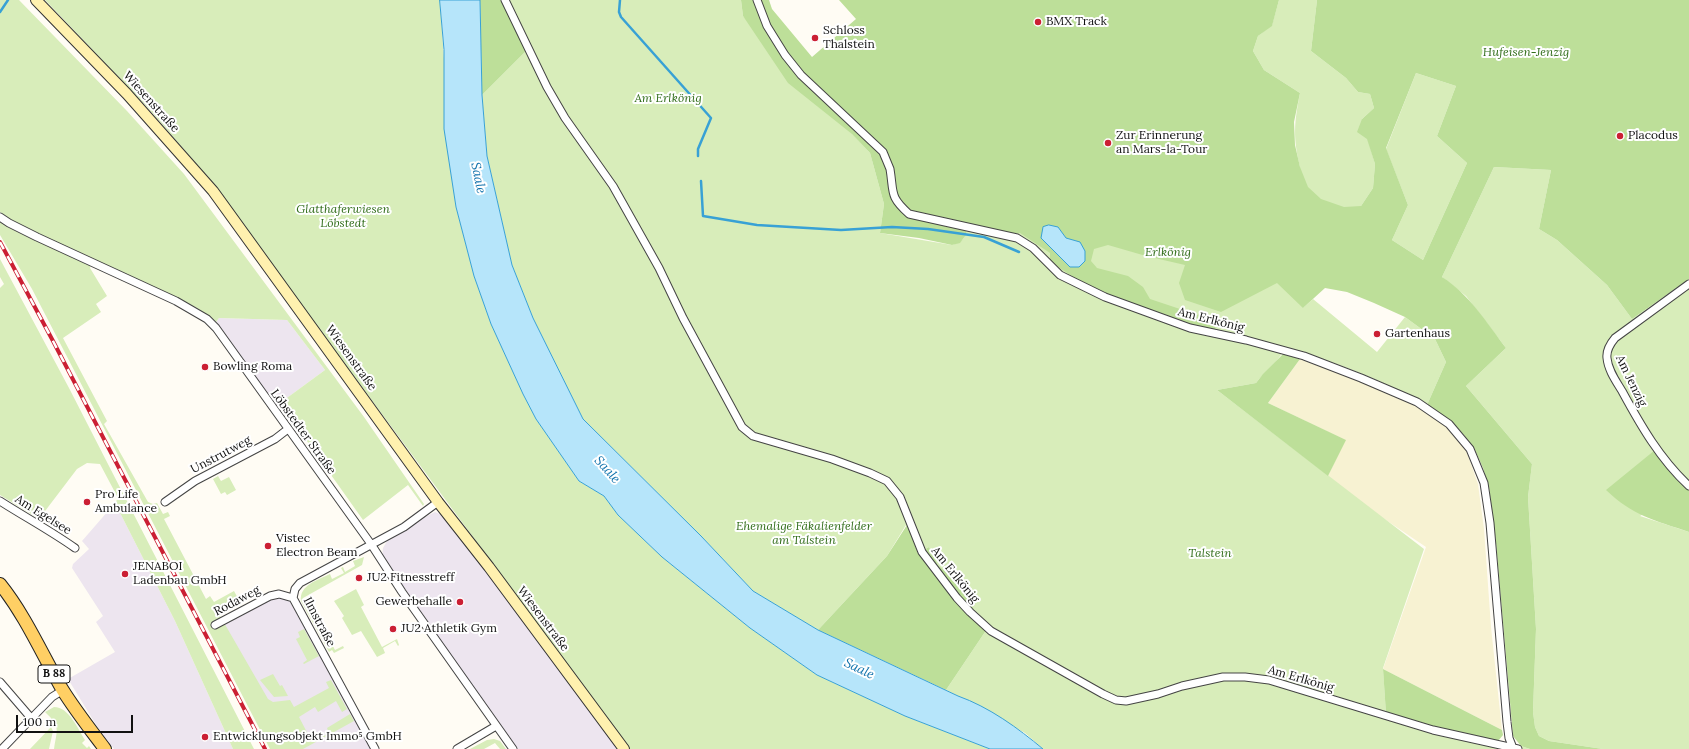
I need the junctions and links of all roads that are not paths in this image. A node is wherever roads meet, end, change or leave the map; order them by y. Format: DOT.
graph roads {
  1 [pos="36,0"];
  2 [pos="505,0"];
  3 [pos="757,0"];
  4 [pos="0,217"];
  5 [pos="1689,284"];
  6 [pos="288,429"];
  7 [pos="1689,486"];
  8 [pos="0,501"];
  9 [pos="165,502"];
  10 [pos="438,502"];
  11 [pos="371,544"];
  12 [pos="75,548"];
  13 [pos="0,584"];
  14 [pos="294,598"];
  15 [pos="215,625"];
  16 [pos="0,682"];
  17 [pos="63,690"];
  18 [pos="31,718"];
  19 [pos="496,726"];
  20 [pos="2,749"];
  21 [pos="105,749"];
  22 [pos="375,749"];
  23 [pos="457,749"];
  24 [pos="513,749"];
  25 [pos="624,749"];
  26 [pos="1515,749"];
  1 -- 10 [label="street, Wiesenstraße"];
  2 -- 26 [label="street, Am Erlkönig"];
  3 -- 26 [label="street, Am Erlkönig"];
  4 -- 6 [label="street, Löbstedter Straße"];
  5 -- 7 [label="street, Am Jenzig"];
  6 -- 9 [label="street, Unstrutweg"];
  6 -- 11 [label="street, Löbstedter Straße"];
  8 -- 12 [label="street, Am Egelsee"];
  10 -- 11 [label="street, Ilmstraße"];
  10 -- 25 [label="street, Wiesenstraße"];
  11 -- 14 [label="street, Ilmstraße"];
  11 -- 19 [label="street, Löbstedter Straße"];
  13 -- 17 [label="main road, B 88"];
  14 -- 15 [label="street, Rodaweg"];
  14 -- 22 [label="street, Ilmstraße"];
  16 -- 18 [label="street"];
  17 -- 18 [label="street"];
  17 -- 21 [label="main road, B 88"];
  18 -- 20 [label="street"];
  19 -- 23 [label="street"];
  19 -- 24 [label="street, Löbstedter Straße"];
}
